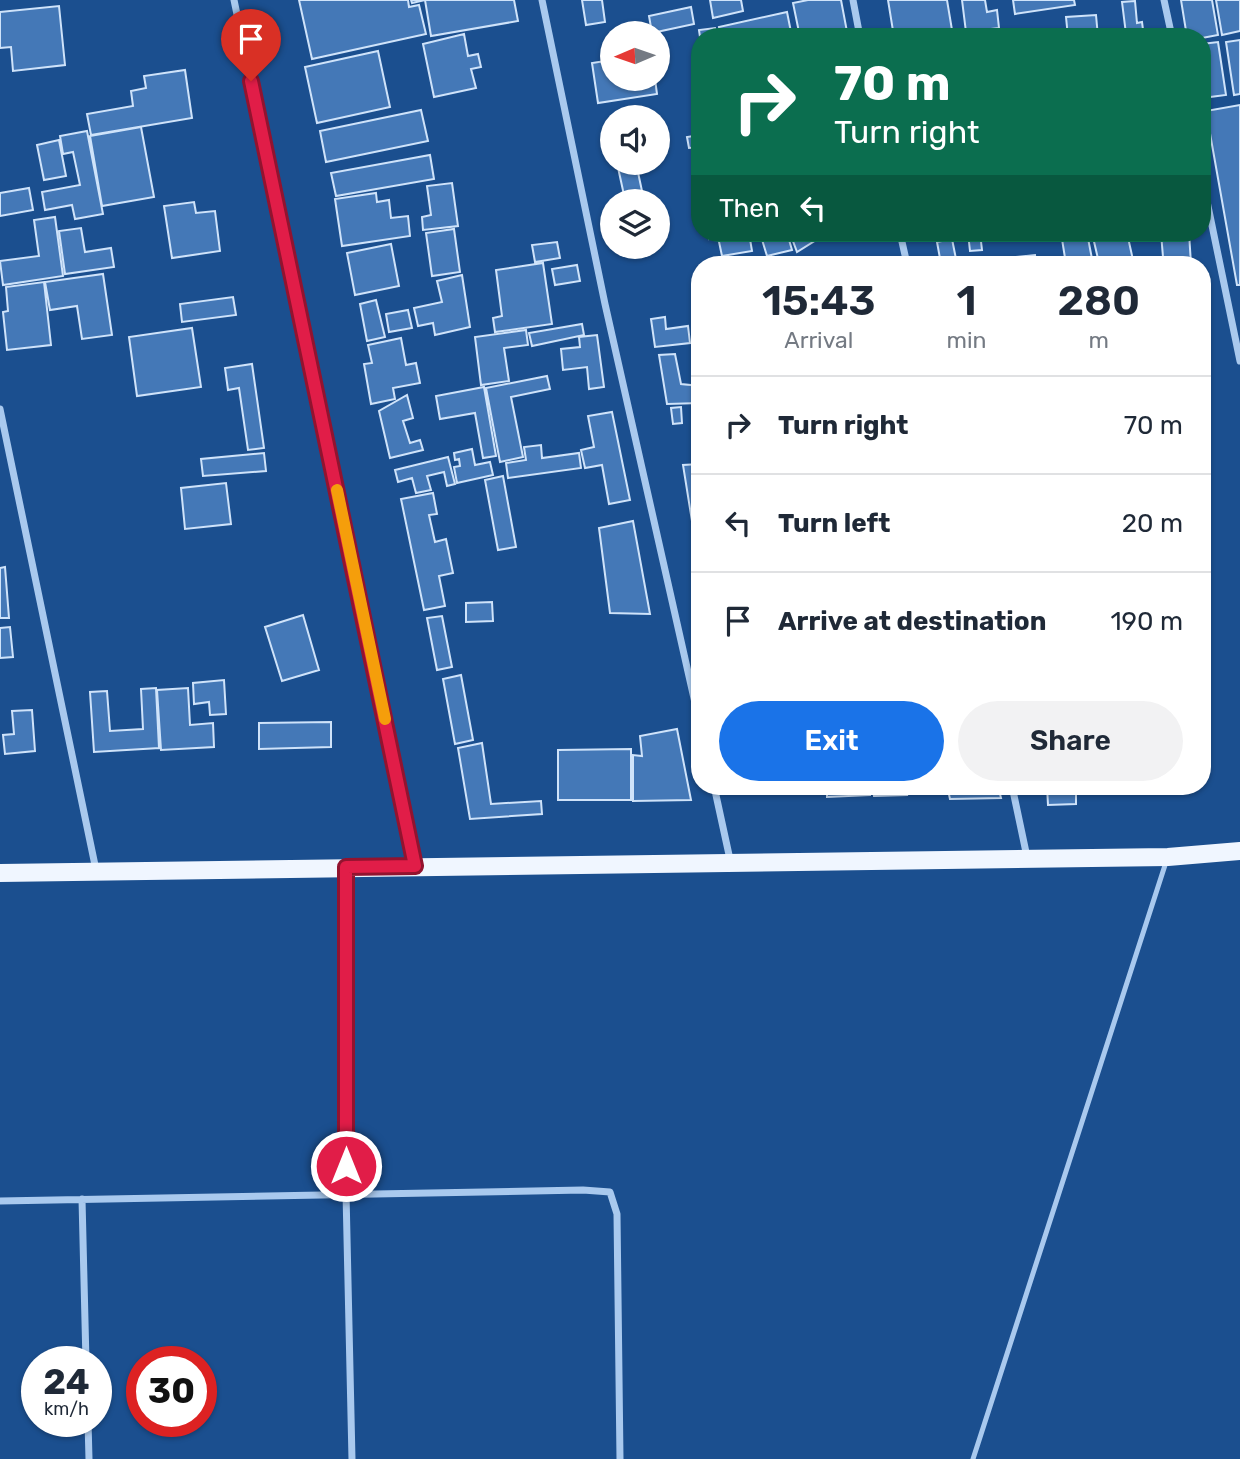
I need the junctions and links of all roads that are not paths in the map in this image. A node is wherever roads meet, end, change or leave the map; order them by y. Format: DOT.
graph roads {
  1 [pos="234,0"];
  2 [pos="542,0"];
  3 [pos="853,0"];
  4 [pos="1164,0"];
  5 [pos="858,28"];
  6 [pos="1170,28"];
  7 [pos="1211,212"];
  8 [pos="1236,310"];
  9 [pos="1240,361"];
  10 [pos="0,409"];
  11 [pos="691,685"];
  12 [pos="716,795"];
  13 [pos="1014,795"];
  14 [pos="1240,851"];
  15 [pos="1027,857"];
  16 [pos="1168,857"];
  17 [pos="731,864"];
  18 [pos="415,866"];
  19 [pos="346,867"];
  20 [pos="96,871"];
  21 [pos="0,873"];
  22 [pos="346,1194"];
  23 [pos="82,1199"];
  24 [pos="0,1201"];
  25 [pos="86,1346"];
  26 [pos="88,1437"];
  27 [pos="89,1459"];
  28 [pos="352,1459"];
  29 [pos="620,1459"];
  30 [pos="973,1459"];
  1 -- 18 [label="street"];
  2 -- 11 [label="street"];
  3 -- 5 [label="street"];
  4 -- 6 [label="street"];
  7 -- 8 [label="street"];
  8 -- 9 [label="street"];
  10 -- 20 [label="street"];
  12 -- 17 [label="street"];
  13 -- 15 [label="street"];
  14 -- 16 [label="main road"];
  15 -- 16 [label="main road"];
  15 -- 17 [label="main road"];
  16 -- 30 [label="lane"];
  17 -- 18 [label="main road"];
  18 -- 19 [label="main road"];
  19 -- 20 [label="main road"];
  19 -- 22 [label="street"];
  20 -- 21 [label="main road"];
  22 -- 23 [label="street"];
  22 -- 28 [label="street"];
  22 -- 29 [label="street"];
  23 -- 24 [label="street"];
  23 -- 25 [label="street"];
  26 -- 27 [label="street"];
}
